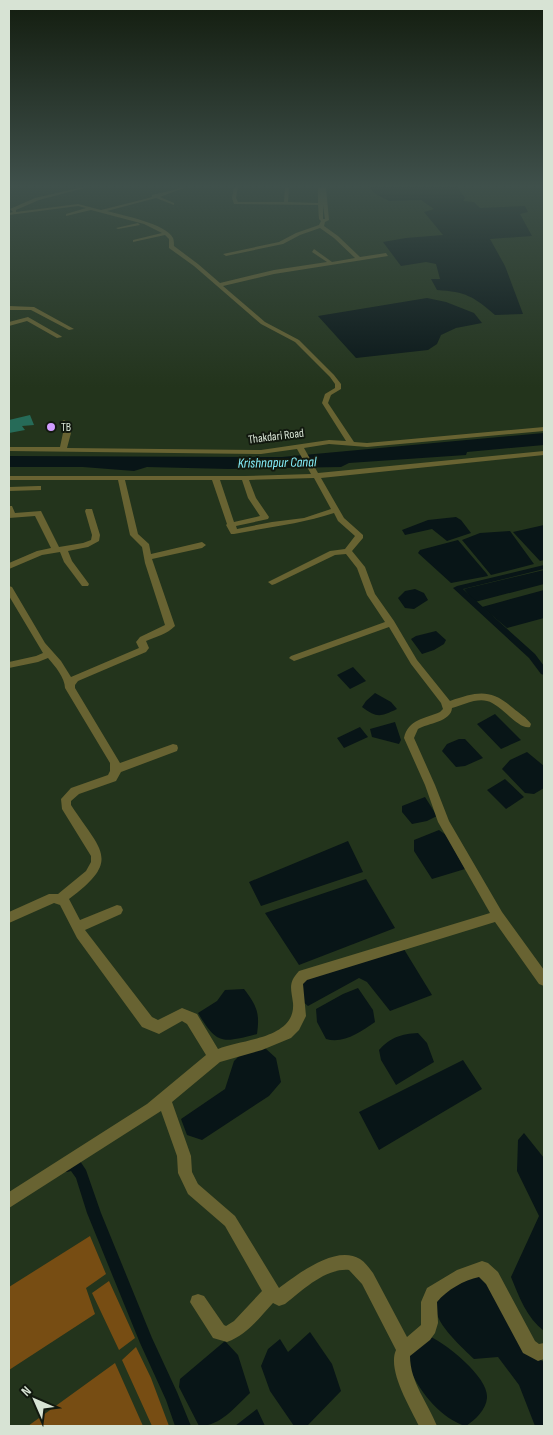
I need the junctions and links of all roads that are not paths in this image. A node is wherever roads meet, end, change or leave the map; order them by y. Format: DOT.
graph roads {
  1 [pos="181,254"];
  2 [pos="318,254"];
  3 [pos="354,254"];
  4 [pos="386,255"];
  5 [pos="359,259"];
  6 [pos="331,263"];
  7 [pos="219,285"];
  8 [pos="9,308"];
  9 [pos="9,324"];
  10 [pos="70,329"];
  11 [pos="59,337"];
  12 [pos="64,422"];
  13 [pos="544,429"];
  14 [pos="351,443"];
  15 [pos="300,448"];
  16 [pos="9,449"];
  17 [pos="63,449"];
  18 [pos="544,453"];
  19 [pos="315,473"];
  20 [pos="9,478"];
  21 [pos="121,478"];
  22 [pos="215,478"];
  23 [pos="245,478"];
  24 [pos="9,488"];
  25 [pos="38,488"];
  26 [pos="9,508"];
  27 [pos="337,510"];
  28 [pos="89,511"];
  29 [pos="230,526"];
  30 [pos="202,544"];
  31 [pos="60,550"];
  32 [pos="348,551"];
  33 [pos="148,557"];
  34 [pos="9,566"];
  35 [pos="272,582"];
  36 [pos="85,584"];
  37 [pos="9,589"];
  38 [pos="391,623"];
  39 [pos="49,654"];
  40 [pos="294,658"];
  41 [pos="9,665"];
  42 [pos="70,684"];
  43 [pos="447,706"];
  44 [pos="526,724"];
  45 [pos="173,748"];
  46 [pos="116,769"];
  47 [pos="61,898"];
  48 [pos="117,910"];
  49 [pos="498,916"];
  50 [pos="9,918"];
  51 [pos="78,927"];
  52 [pos="544,980"];
  53 [pos="215,1057"];
  54 [pos="164,1100"];
  55 [pos="9,1201"];
  56 [pos="272,1292"];
  57 [pos="198,1302"];
  58 [pos="405,1349"];
  59 [pos="544,1351"];
  60 [pos="428,1426"];
  1 -- 7 [label="street"];
  2 -- 6 [label="street"];
  3 -- 5 [label="street"];
  4 -- 5 [label="street"];
  5 -- 6 [label="street"];
  6 -- 7 [label="street"];
  7 -- 14 [label="street"];
  8 -- 10 [label="street"];
  9 -- 11 [label="street"];
  12 -- 17 [label="street"];
  13 -- 14 [label="street, Thakdari Road"];
  14 -- 15 [label="street, Thakdari Road"];
  15 -- 17 [label="street, Thakdari Road"];
  15 -- 19 [label="street"];
  16 -- 17 [label="street, Thakdari Road"];
  18 -- 19 [label="street"];
  19 -- 23 [label="street"];
  19 -- 27 [label="street"];
  20 -- 21 [label="street"];
  21 -- 22 [label="street"];
  21 -- 33 [label="street"];
  22 -- 23 [label="street"];
  22 -- 29 [label="street"];
  23 -- 29 [label="street"];
  24 -- 25 [label="street"];
  26 -- 31 [label="street"];
  27 -- 29 [label="street"];
  27 -- 32 [label="street"];
  28 -- 31 [label="street"];
  30 -- 33 [label="street"];
  31 -- 34 [label="street"];
  31 -- 36 [label="street"];
  32 -- 35 [label="street"];
  32 -- 38 [label="street"];
  33 -- 42 [label="street"];
  37 -- 39 [label="street"];
  38 -- 40 [label="street"];
  38 -- 43 [label="street"];
  39 -- 41 [label="street"];
  39 -- 42 [label="street"];
  42 -- 46 [label="street"];
  43 -- 44 [label="street"];
  43 -- 49 [label="street"];
  45 -- 46 [label="street"];
  46 -- 47 [label="street"];
  47 -- 50 [label="street"];
  47 -- 51 [label="street"];
  48 -- 51 [label="street"];
  49 -- 52 [label="street"];
  49 -- 53 [label="street"];
  51 -- 53 [label="street"];
  53 -- 54 [label="street"];
  54 -- 55 [label="street"];
  54 -- 56 [label="street"];
  56 -- 57 [label="street"];
  56 -- 58 [label="street"];
  58 -- 59 [label="street"];
  58 -- 60 [label="street"];
}
